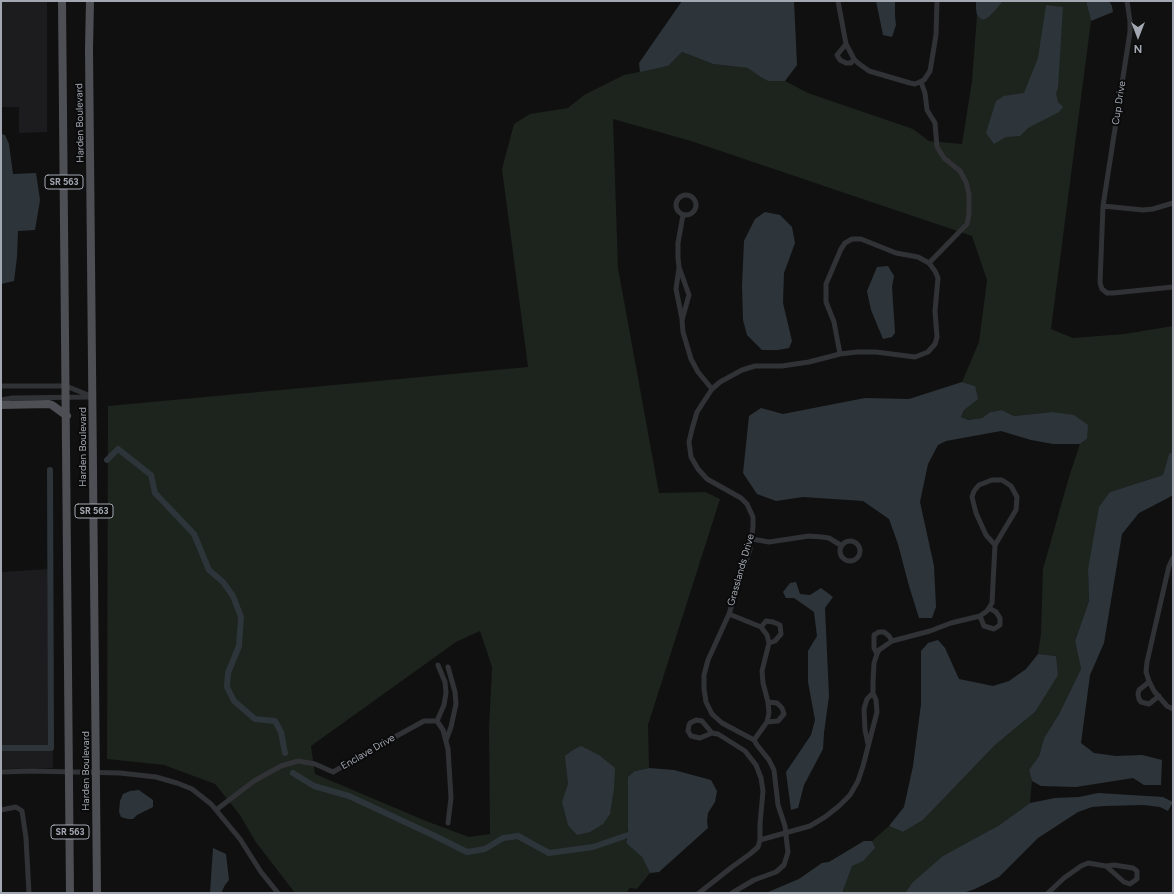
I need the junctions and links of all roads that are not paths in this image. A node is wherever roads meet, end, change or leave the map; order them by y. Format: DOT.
graph roads {
  1 [pos="62,1"];
  2 [pos="90,1"];
  3 [pos="838,1"];
  4 [pos="937,1"];
  5 [pos="1127,1"];
  6 [pos="846,44"];
  7 [pos="854,59"];
  8 [pos="921,82"];
  9 [pos="1173,203"];
  10 [pos="1103,206"];
  11 [pos="683,215"];
  12 [pos="930,263"];
  13 [pos="679,267"];
  14 [pos="1173,287"];
  15 [pos="682,320"];
  16 [pos="840,354"];
  17 [pos="1,386"];
  18 [pos="66,386"];
  19 [pos="712,389"];
  20 [pos="66,397"];
  21 [pos="93,397"];
  22 [pos="1,400"];
  23 [pos="1,405"];
  24 [pos="67,416"];
  25 [pos="752,540"];
  26 [pos="995,545"];
  27 [pos="842,546"];
  28 [pos="1173,558"];
  29 [pos="989,608"];
  30 [pos="729,614"];
  31 [pos="980,616"];
  32 [pos="761,627"];
  33 [pos="892,641"];
  34 [pos="769,642"];
  35 [pos="877,654"];
  36 [pos="438,665"];
  37 [pos="448,667"];
  38 [pos="1149,682"];
  39 [pos="873,693"];
  40 [pos="1159,696"];
  41 [pos="768,702"];
  42 [pos="1173,709"];
  43 [pos="437,721"];
  44 [pos="768,722"];
  45 [pos="712,733"];
  46 [pos="446,740"];
  47 [pos="754,740"];
  48 [pos="869,748"];
  49 [pos="1,772"];
  50 [pos="69,772"];
  51 [pos="97,772"];
  52 [pos="1,810"];
  53 [pos="216,810"];
  54 [pos="448,823"];
  55 [pos="786,833"];
  56 [pos="760,840"];
  57 [pos="1106,866"];
  58 [pos="28,893"];
  59 [pos="70,893"];
  60 [pos="97,893"];
  61 [pos="278,893"];
  62 [pos="699,893"];
  63 [pos="732,893"];
  64 [pos="1048,893"];
  1 -- 18 [label="main road, Harden Boulevard / SR 563"];
  2 -- 21 [label="main road, Harden Boulevard / SR 563"];
  3 -- 6 [label="street"];
  4 -- 8 [label="street"];
  5 -- 10 [label="street, Cup Drive"];
  6 -- 7 [label="street"];
  6 -- 7 [label="street"];
  7 -- 8 [label="street"];
  8 -- 12 [label="street"];
  9 -- 10 [label="street"];
  10 -- 14 [label="street, Cup Drive"];
  11 -- 13 [label="street"];
  12 -- 16 [label="street, Grasslands Drive"];
  12 -- 16 [label="street"];
  13 -- 15 [label="street"];
  13 -- 15 [label="street"];
  15 -- 19 [label="street"];
  16 -- 19 [label="street, Grasslands Drive"];
  17 -- 18 [label="street"];
  18 -- 20 [label="main road, Harden Boulevard / SR 563"];
  18 -- 21 [label="street"];
  19 -- 25 [label="street, Grasslands Drive"];
  20 -- 21 [label="street"];
  20 -- 22 [label="street"];
  20 -- 24 [label="main road, Harden Boulevard / SR 563"];
  21 -- 51 [label="main road, Harden Boulevard / SR 563"];
  23 -- 24 [label="main road"];
  24 -- 50 [label="main road, Harden Boulevard / SR 563"];
  25 -- 27 [label="street"];
  25 -- 30 [label="street, Grasslands Drive"];
  26 -- 26 [label="street"];
  26 -- 29 [label="street"];
  28 -- 38 [label="street"];
  29 -- 31 [label="street"];
  29 -- 31 [label="street"];
  30 -- 32 [label="street"];
  30 -- 47 [label="street, Grasslands Drive"];
  31 -- 33 [label="street"];
  32 -- 34 [label="street"];
  32 -- 34 [label="street"];
  33 -- 35 [label="street"];
  33 -- 35 [label="street"];
  34 -- 41 [label="street"];
  35 -- 39 [label="street"];
  36 -- 43 [label="street"];
  37 -- 46 [label="street"];
  38 -- 40 [label="street"];
  38 -- 40 [label="street"];
  39 -- 48 [label="street"];
  39 -- 48 [label="street"];
  40 -- 42 [label="street"];
  41 -- 44 [label="street"];
  41 -- 44 [label="street"];
  43 -- 46 [label="street"];
  43 -- 53 [label="street, Enclave Drive"];
  44 -- 47 [label="street"];
  45 -- 45 [label="street"];
  45 -- 56 [label="street"];
  46 -- 54 [label="street"];
  47 -- 55 [label="street, Grasslands Drive"];
  48 -- 55 [label="street"];
  49 -- 50 [label="street"];
  50 -- 51 [label="street"];
  50 -- 59 [label="main road, Harden Boulevard / SR 563"];
  51 -- 53 [label="street"];
  51 -- 60 [label="main road, Harden Boulevard / SR 563"];
  52 -- 58 [label="street"];
  53 -- 61 [label="street"];
  55 -- 56 [label="street"];
  55 -- 63 [label="street, Grasslands Drive"];
  56 -- 62 [label="street"];
  57 -- 57 [label="street"];
  57 -- 64 [label="street"];
}
